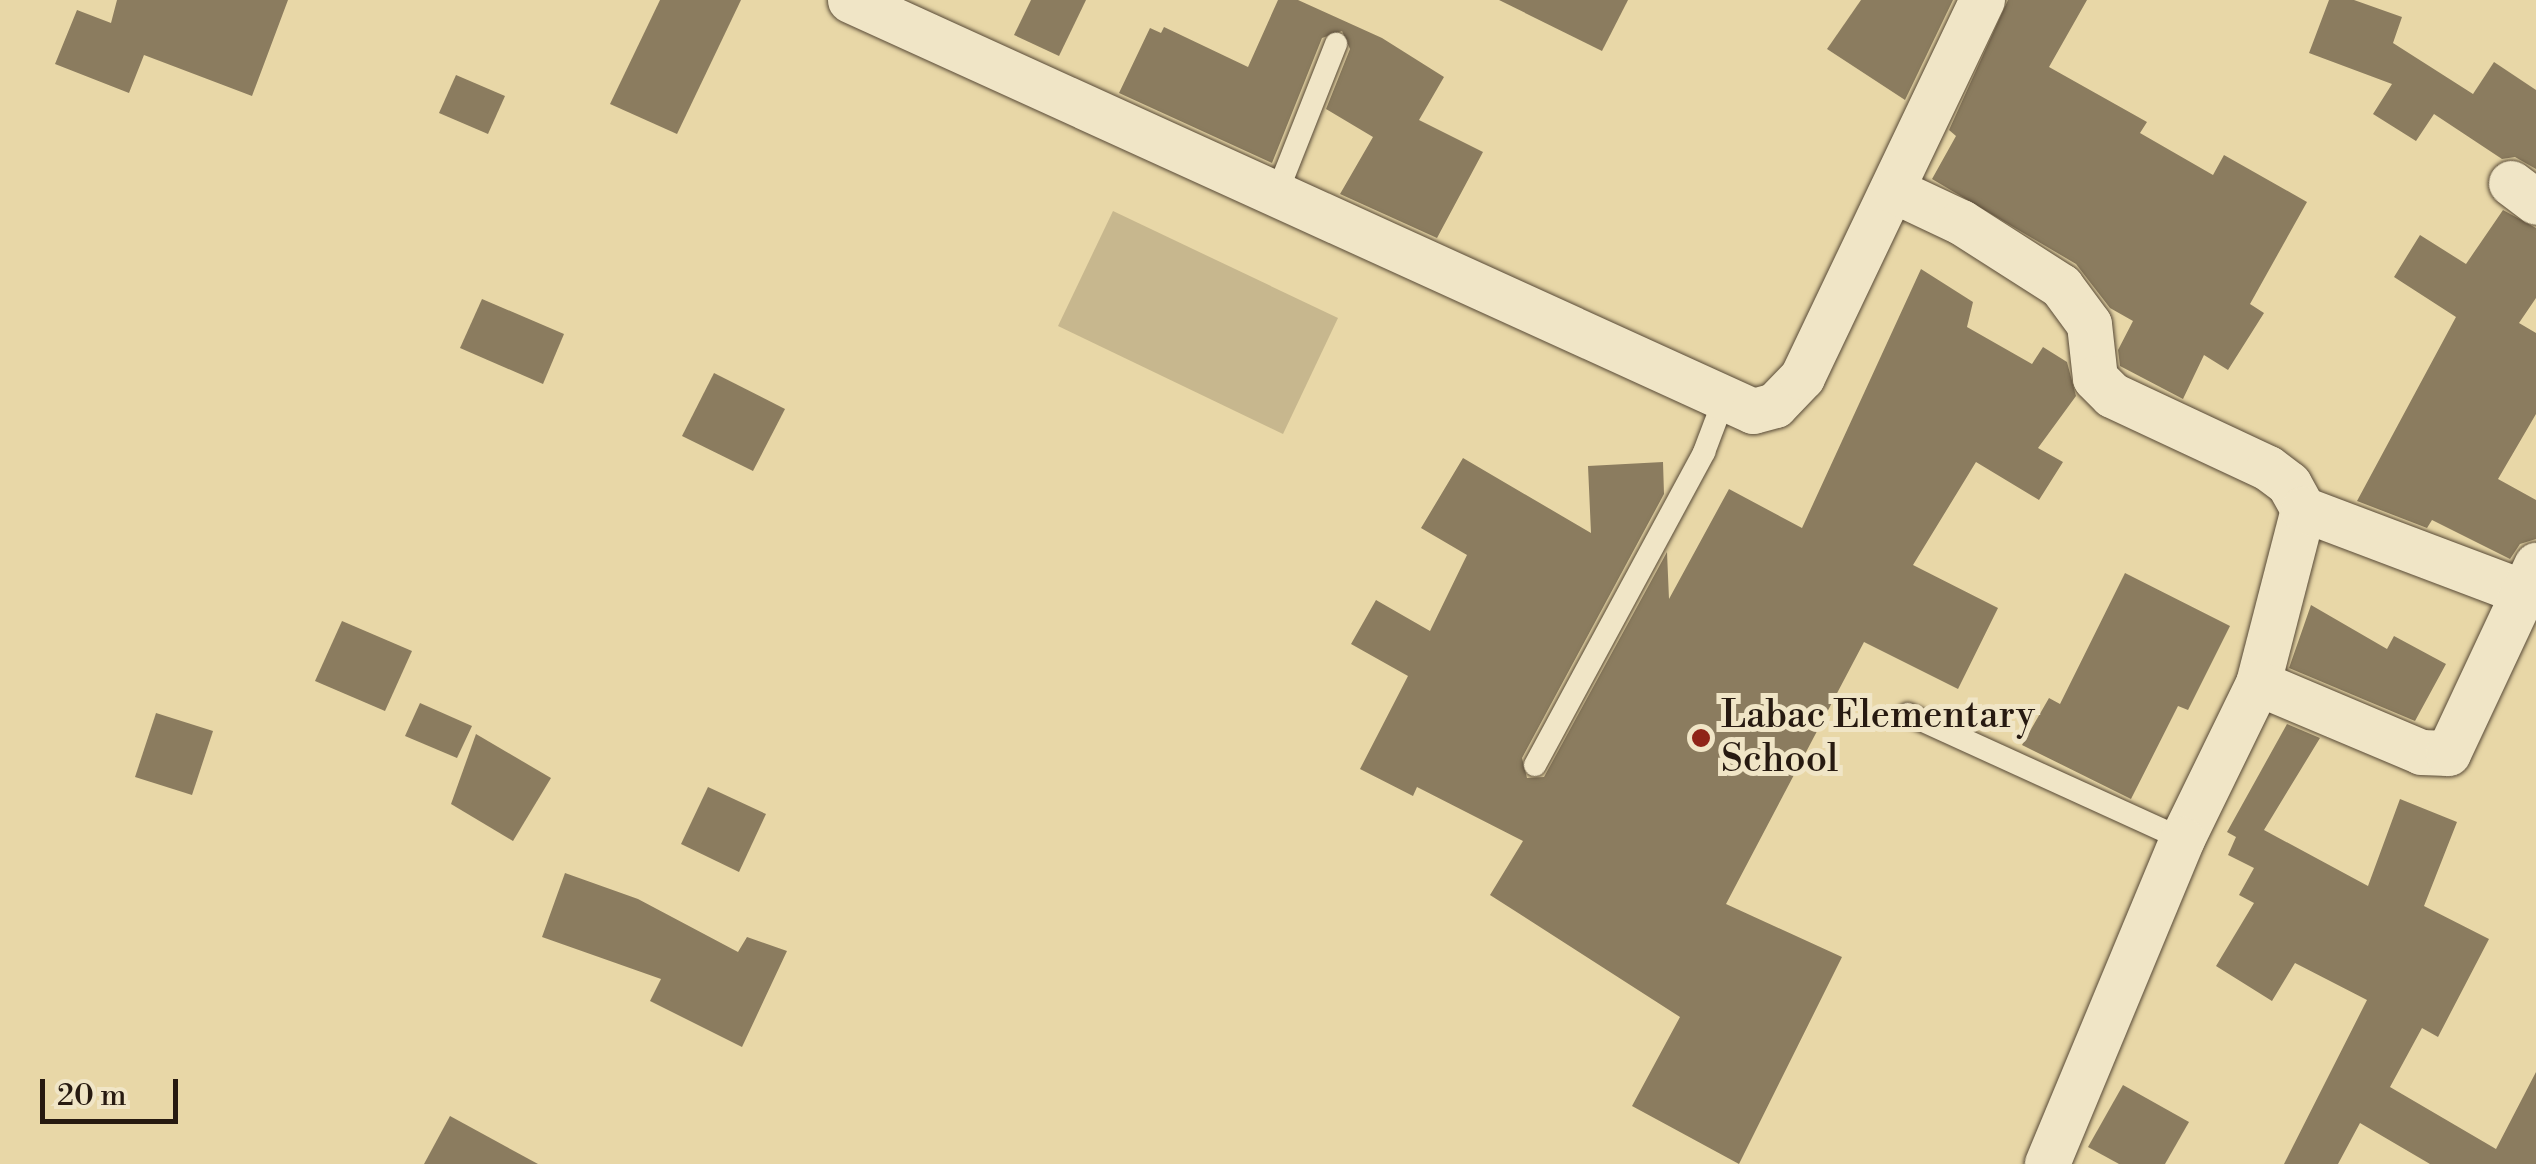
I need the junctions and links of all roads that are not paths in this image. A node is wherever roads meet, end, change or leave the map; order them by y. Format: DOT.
graph roads {
  1 [pos="850,0"];
  2 [pos="1982,0"];
  3 [pos="1336,44"];
  4 [pos="1895,191"];
  5 [pos="1275,198"];
  6 [pos="1723,402"];
  7 [pos="2304,509"];
  8 [pos="2530,579"];
  9 [pos="2258,683"];
  10 [pos="1908,714"];
  11 [pos="1535,764"];
  12 [pos="2182,839"];
  13 [pos="2047,1164"];
  1 -- 5 [label="street"];
  2 -- 4 [label="street"];
  3 -- 5 [label="lane"];
  4 -- 6 [label="street"];
  4 -- 7 [label="street"];
  5 -- 6 [label="street"];
  6 -- 11 [label="lane"];
  7 -- 8 [label="street"];
  7 -- 9 [label="street"];
  8 -- 9 [label="street"];
  9 -- 12 [label="street"];
  10 -- 12 [label="lane"];
  12 -- 13 [label="street"];
}
